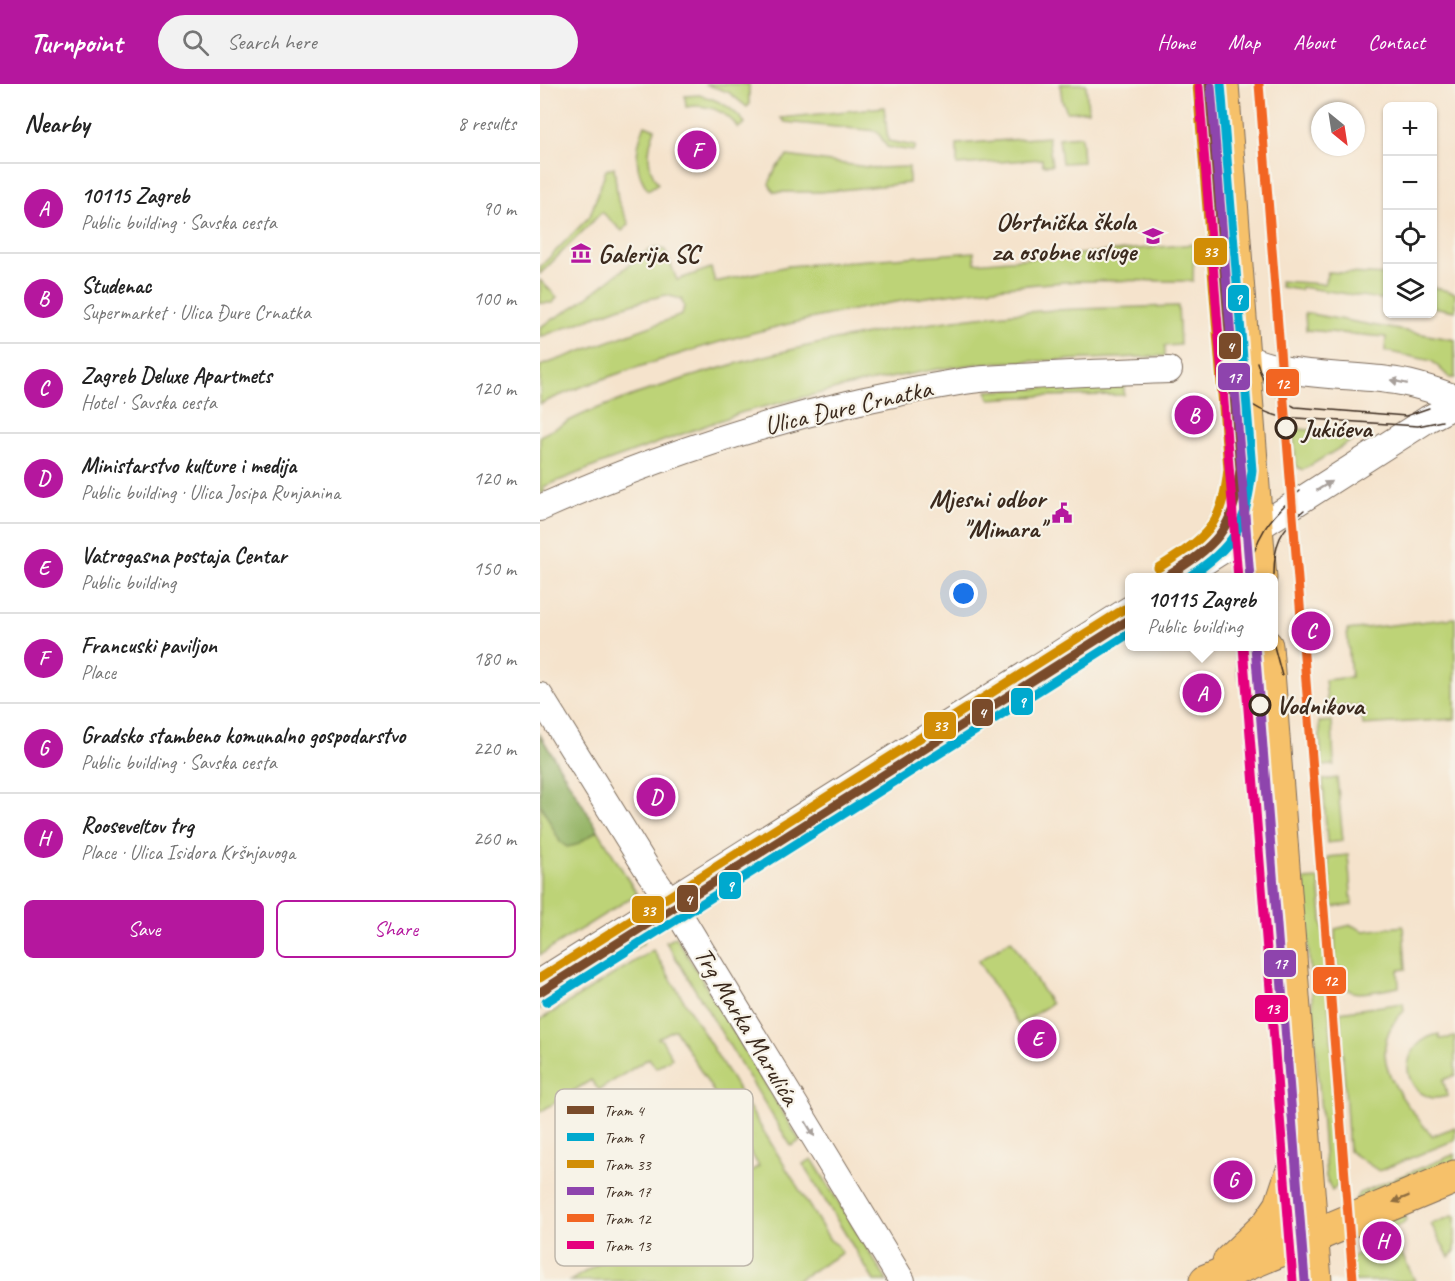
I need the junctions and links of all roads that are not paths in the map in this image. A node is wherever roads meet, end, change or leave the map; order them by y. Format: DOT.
graph roads {
  1 [pos="1222,84"];
  2 [pos="1242,355"];
  3 [pos="1169,370"];
  4 [pos="1455,398"];
  5 [pos="1455,405"];
  6 [pos="540,508"];
  7 [pos="1257,528"];
  8 [pos="1187,573"];
  9 [pos="1260,573"];
  10 [pos="1125,612"];
  11 [pos="1266,651"];
  12 [pos="540,696"];
  13 [pos="668,901"];
  14 [pos="540,982"];
  15 [pos="1304,1136"];
  16 [pos="1455,1177"];
  17 [pos="1312,1236"];
  18 [pos="902,1281"];
  19 [pos="1206,1281"];
  20 [pos="1315,1281"];
  1 -- 2 [label="main road"];
  4 -- 2 [label="street, one-way"];
  2 -- 7 [label="main road"];
  3 -- 6 [label="street, Ulica Đure Crnatka"];
  7 -- 5 [label="street, one-way"];
  7 -- 8 [label="street"];
  7 -- 9 [label="main road"];
  10 -- 13 [label="street"];
  11 -- 15 [label="main road"];
  12 -- 13 [label="street, Trg Marka Marulića"];
  13 -- 14 [label="street"];
  13 -- 18 [label="street, Trg Marka Marulića, one-way"];
  15 -- 17 [label="main road"];
  15 -- 19 [label="main road"];
  16 -- 17 [label="main road, one-way"];
  17 -- 19 [label="main road"];
  17 -- 20 [label="main road"];
}
